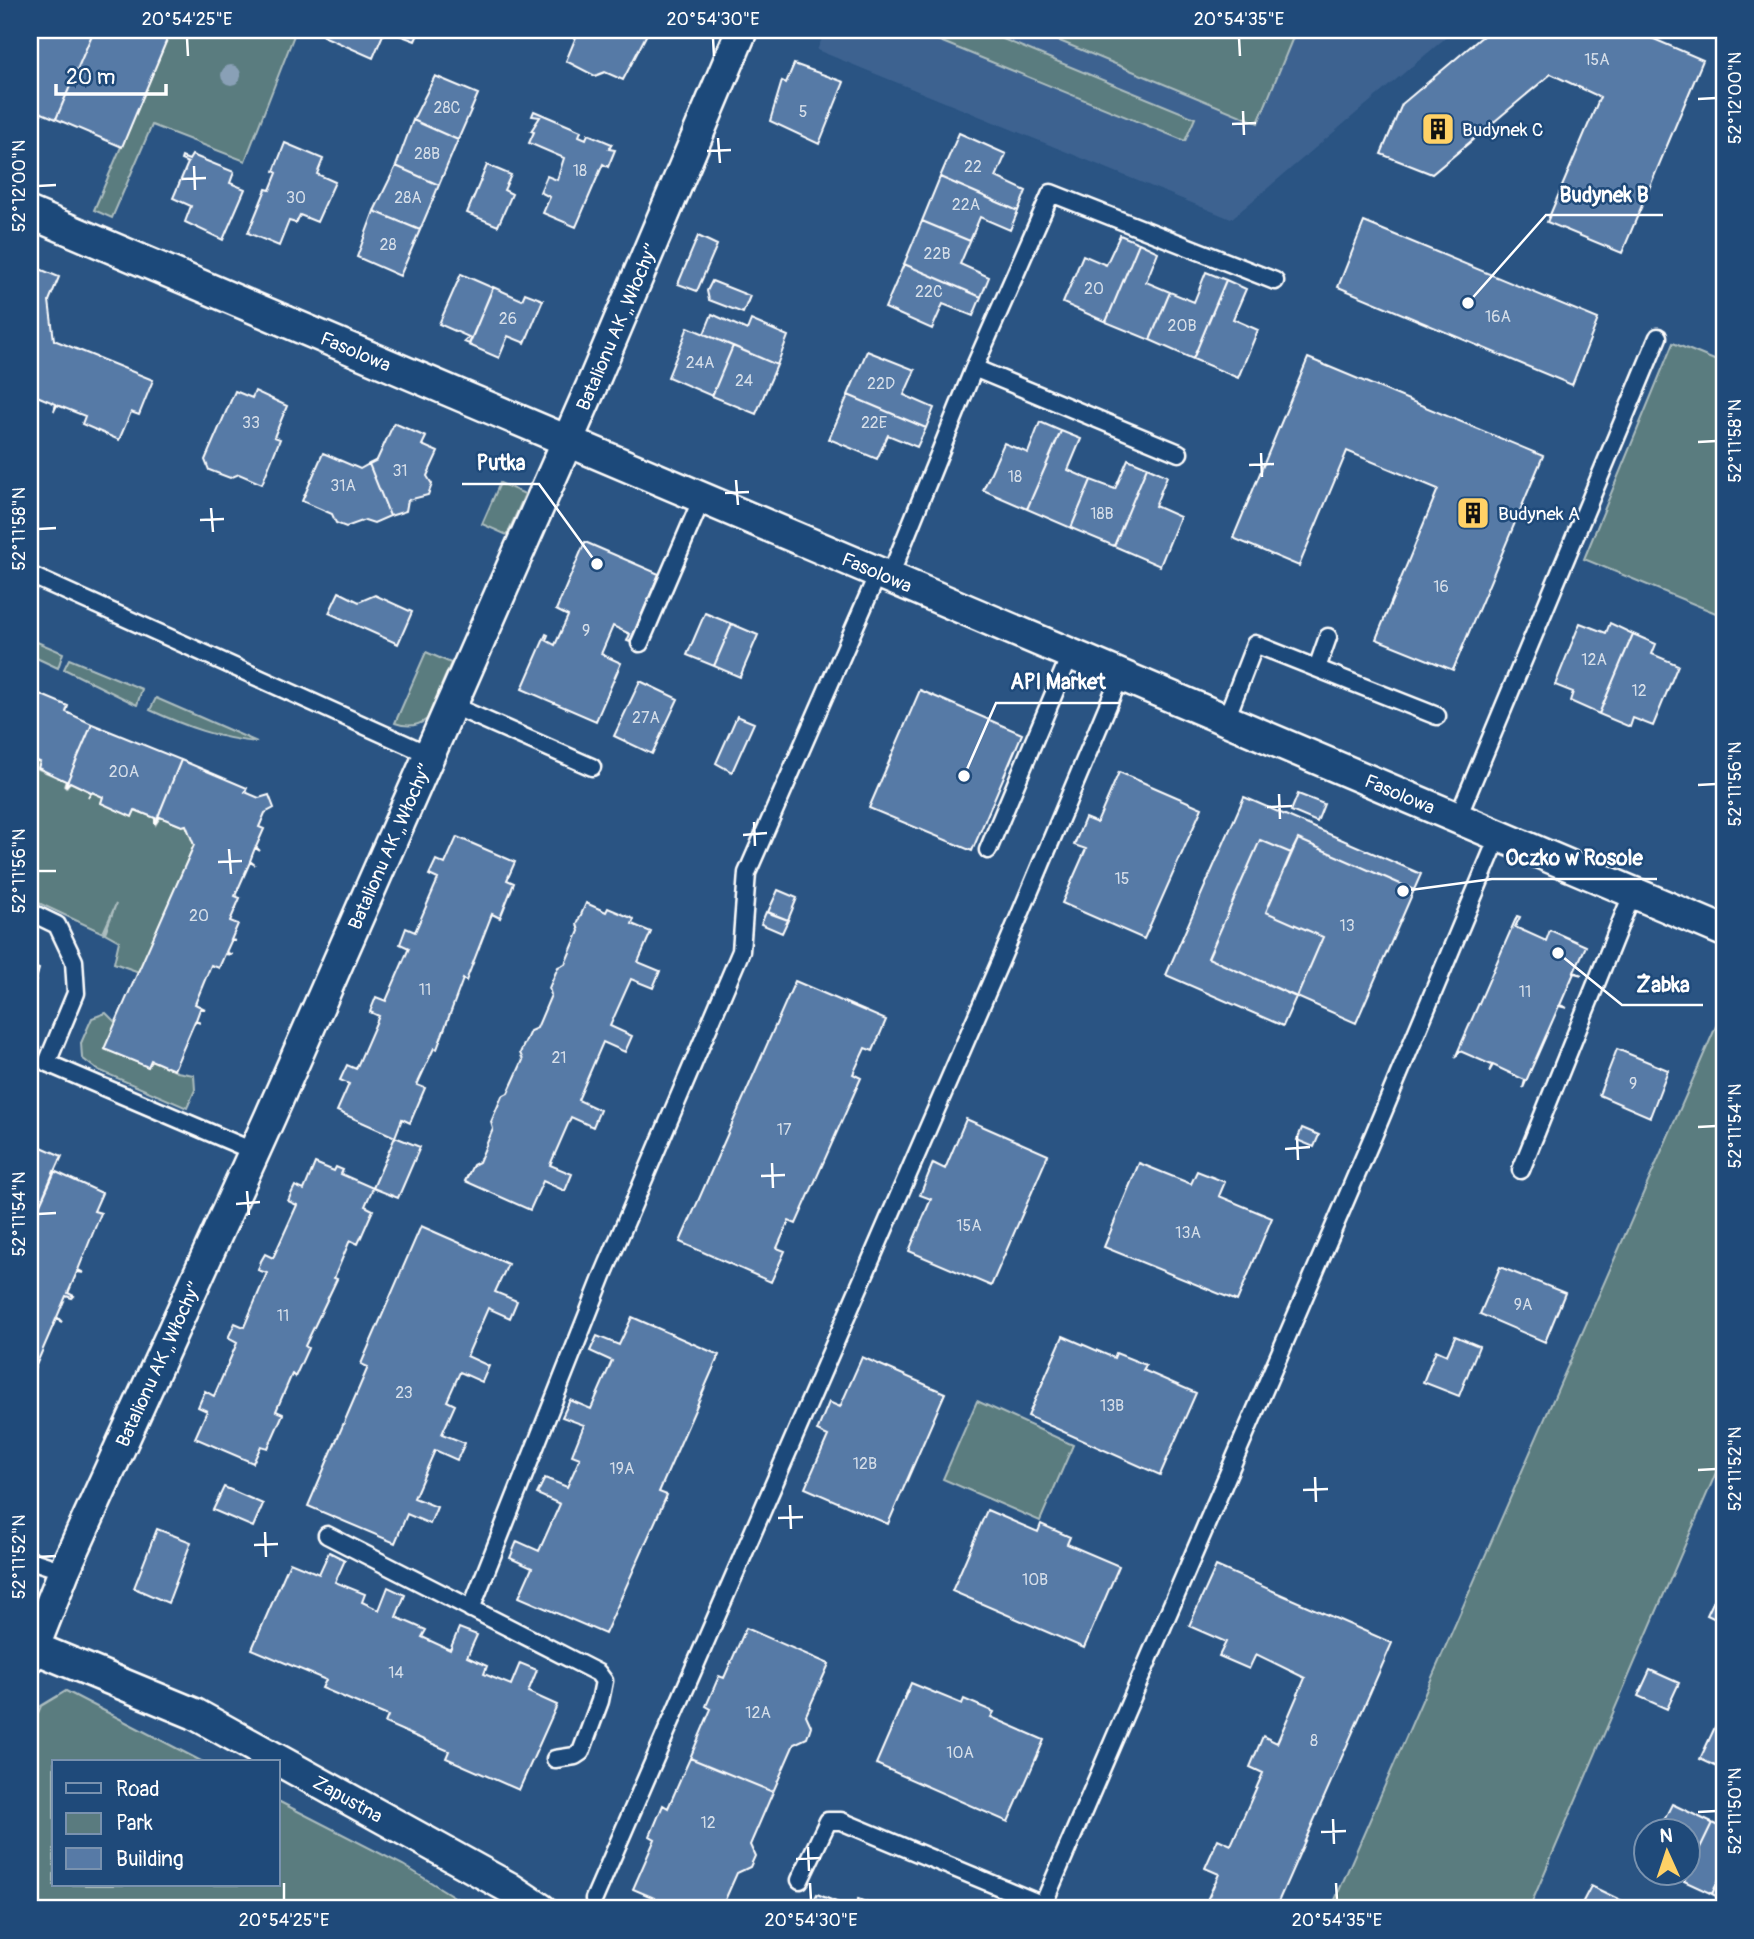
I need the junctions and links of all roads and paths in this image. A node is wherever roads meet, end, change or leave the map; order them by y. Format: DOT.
graph roads {
  1 [pos="742,30"];
  2 [pos="30,213"];
  3 [pos="1275,281"];
  4 [pos="1658,337"];
  5 [pos="974,368"];
  6 [pos="568,439"];
  7 [pos="1179,453"];
  8 [pos="702,496"];
  9 [pos="884,574"];
  10 [pos="30,575"];
  11 [pos="1328,637"];
  12 [pos="640,643"];
  13 [pos="1071,653"];
  14 [pos="1317,668"];
  15 [pos="1121,674"];
  16 [pos="451,705"];
  17 [pos="1437,716"];
  18 [pos="1226,719"];
  19 [pos="430,755"];
  20 [pos="592,767"];
  21 [pos="1458,817"];
  22 [pos="1499,835"];
  23 [pos="988,850"];
  24 [pos="1633,892"];
  25 [pos="30,912"];
  26 [pos="1724,931"];
  27 [pos="253,1151"];
  28 [pos="1521,1170"];
  29 [pos="327,1535"];
  30 [pos="30,1560"];
  31 [pos="64,1570"];
  32 [pos="471,1609"];
  33 [pos="32,1653"];
  34 [pos="555,1759"];
  35 [pos="278,1760"];
  36 [pos="280,1761"];
  37 [pos="800,1880"];
  38 [pos="594,1899"];
  39 [pos="541,1909"];
  1 -- 6 [label="street, Batalionu AK „Włochy”"];
  2 -- 6 [label="street, Fasolowa"];
  3 -- 5 [label="lane"];
  4 -- 21 [label="lane"];
  5 -- 7 [label="lane"];
  5 -- 9 [label="lane"];
  6 -- 8 [label="street, Fasolowa"];
  6 -- 16 [label="street, Batalionu AK „Włochy”"];
  8 -- 9 [label="street, Fasolowa"];
  8 -- 12 [label="lane"];
  9 -- 13 [label="street, Fasolowa"];
  9 -- 32 [label="lane"];
  10 -- 19 [label="lane"];
  11 -- 14 [label="lane"];
  13 -- 15 [label="street, Fasolowa"];
  13 -- 23 [label="lane"];
  14 -- 17 [label="lane"];
  14 -- 18 [label="lane"];
  15 -- 18 [label="street, Fasolowa"];
  15 -- 38 [label="lane"];
  16 -- 19 [label="street, Batalionu AK „Włochy”"];
  16 -- 20 [label="lane"];
  18 -- 21 [label="street, Fasolowa"];
  19 -- 27 [label="street, Batalionu AK „Włochy”"];
  21 -- 22 [label="street, Fasolowa"];
  22 -- 24 [label="street, Fasolowa"];
  22 -- 37 [label="lane"];
  24 -- 26 [label="street, Fasolowa"];
  24 -- 28 [label="lane"];
  25 -- 27 [label="lane"];
  27 -- 31 [label="street, Batalionu AK „Włochy”"];
  29 -- 32 [label="lane"];
  30 -- 31 [label="lane"];
  31 -- 33 [label="street, Batalionu AK „Włochy”"];
  32 -- 34 [label="lane"];
  33 -- 35 [label="street, Zapustna"];
  36 -- 39 [label="street, Zapustna"];
}
